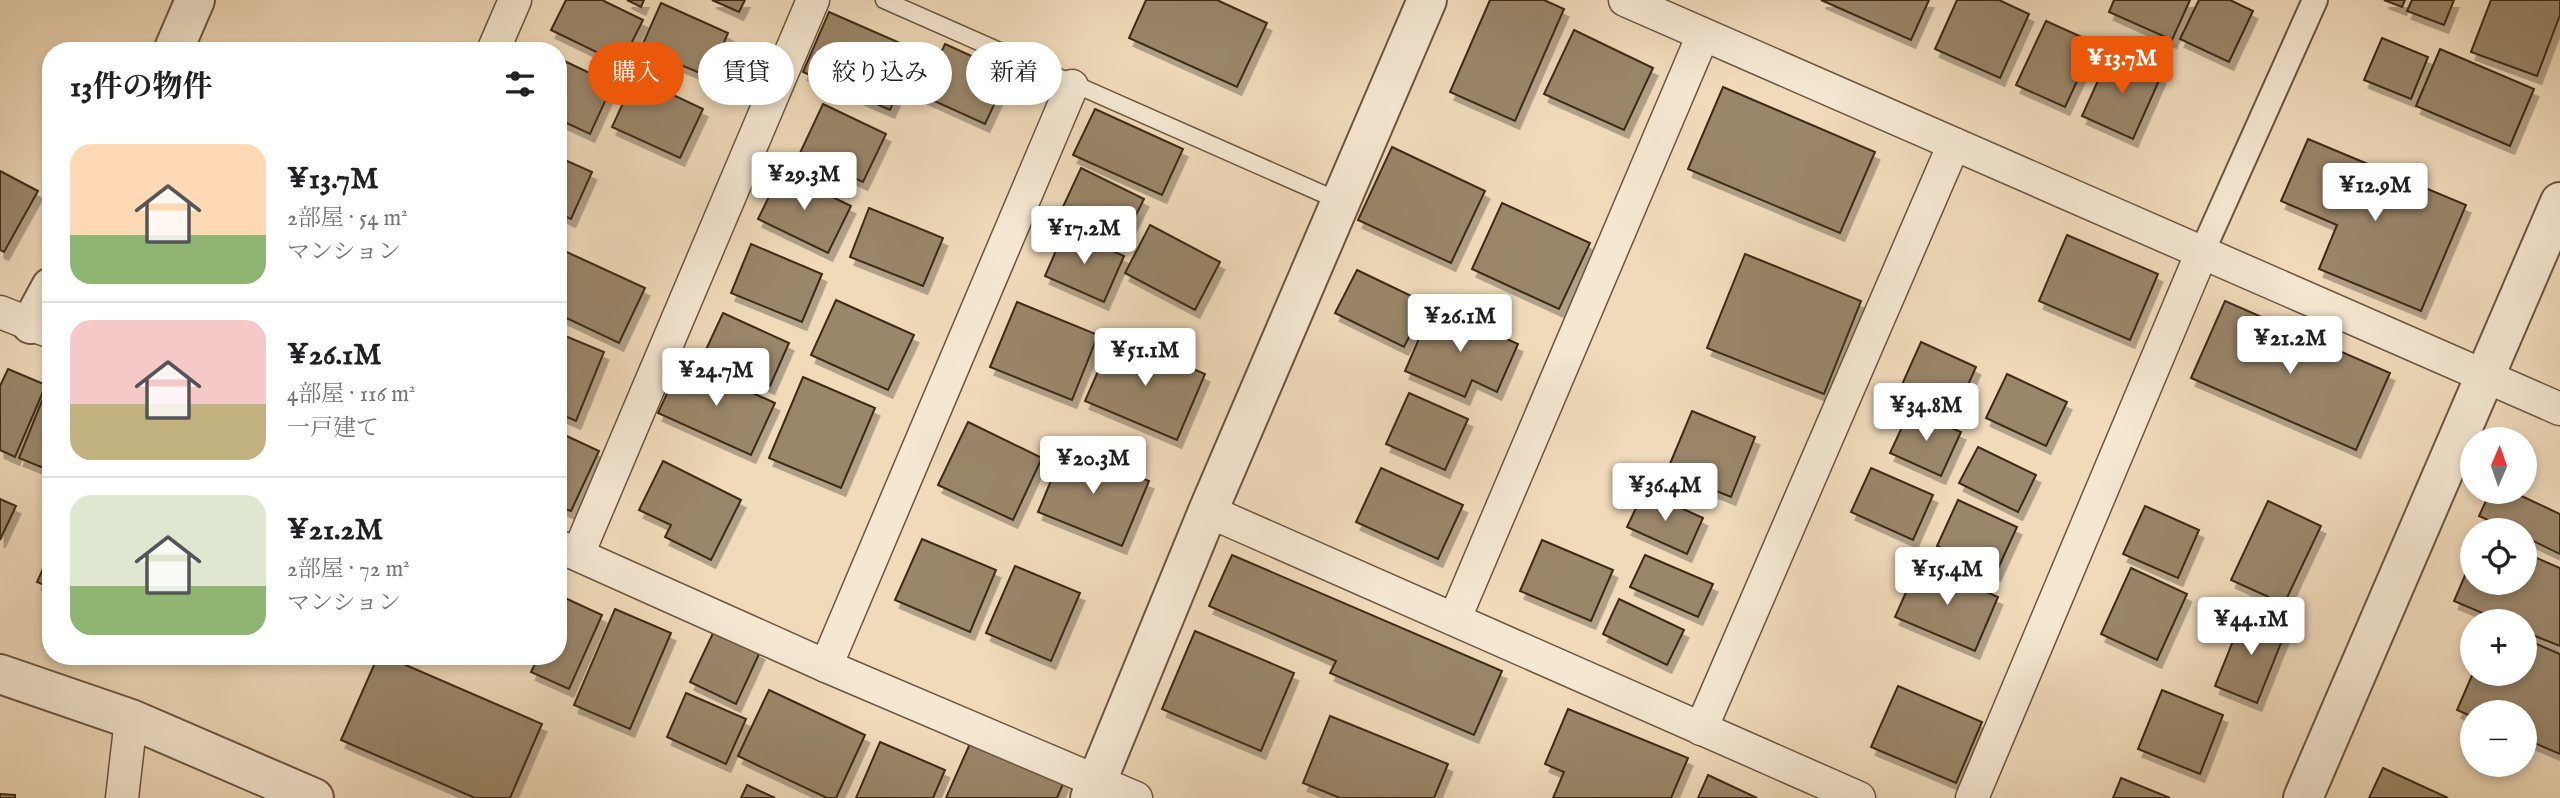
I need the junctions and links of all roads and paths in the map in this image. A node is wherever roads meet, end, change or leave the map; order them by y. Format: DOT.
graph roads {
  1 [pos="195,0"];
  2 [pos="515,0"];
  3 [pos="813,0"];
  4 [pos="884,0"];
  5 [pos="1427,0"];
  6 [pos="1625,0"];
  7 [pos="2315,0"];
  8 [pos="1703,35"];
  9 [pos="177,42"];
  10 [pos="497,42"];
  11 [pos="1072,86"];
  12 [pos="1954,144"];
  13 [pos="1339,201"];
  14 [pos="2560,202"];
  15 [pos="2202,252"];
  16 [pos="42,300"];
  17 [pos="27,323"];
  18 [pos="2484,376"];
  19 [pos="2560,409"];
  20 [pos="1208,511"];
  21 [pos="568,550"];
  22 [pos="1455,618"];
  23 [pos="825,666"];
  24 [pos="0,674"];
  25 [pos="131,719"];
  26 [pos="1701,729"];
  27 [pos="1093,790"];
  28 [pos="122,798"];
  29 [pos="314,798"];
  30 [pos="1136,798"];
  31 [pos="1859,798"];
  32 [pos="1972,798"];
  33 [pos="2303,798"];
  1 -- 9 [label="street"];
  2 -- 10 [label="street"];
  3 -- 21 [label="street"];
  4 -- 11 [label="lane"];
  5 -- 13 [label="street"];
  6 -- 8 [label="street"];
  7 -- 15 [label="street"];
  8 -- 12 [label="street"];
  8 -- 22 [label="street"];
  11 -- 13 [label="lane"];
  11 -- 23 [label="street"];
  12 -- 15 [label="street"];
  12 -- 26 [label="street"];
  13 -- 20 [label="street"];
  14 -- 18 [label="street"];
  15 -- 18 [label="street"];
  15 -- 32 [label="street"];
  16 -- 17 [label="street"];
  18 -- 19 [label="street"];
  18 -- 33 [label="street"];
  20 -- 22 [label="street"];
  20 -- 27 [label="street"];
  21 -- 23 [label="street"];
  22 -- 26 [label="street"];
  23 -- 27 [label="street"];
  24 -- 25 [label="street"];
  25 -- 28 [label="street"];
  25 -- 29 [label="street"];
  26 -- 31 [label="street"];
  27 -- 30 [label="street"];
}
